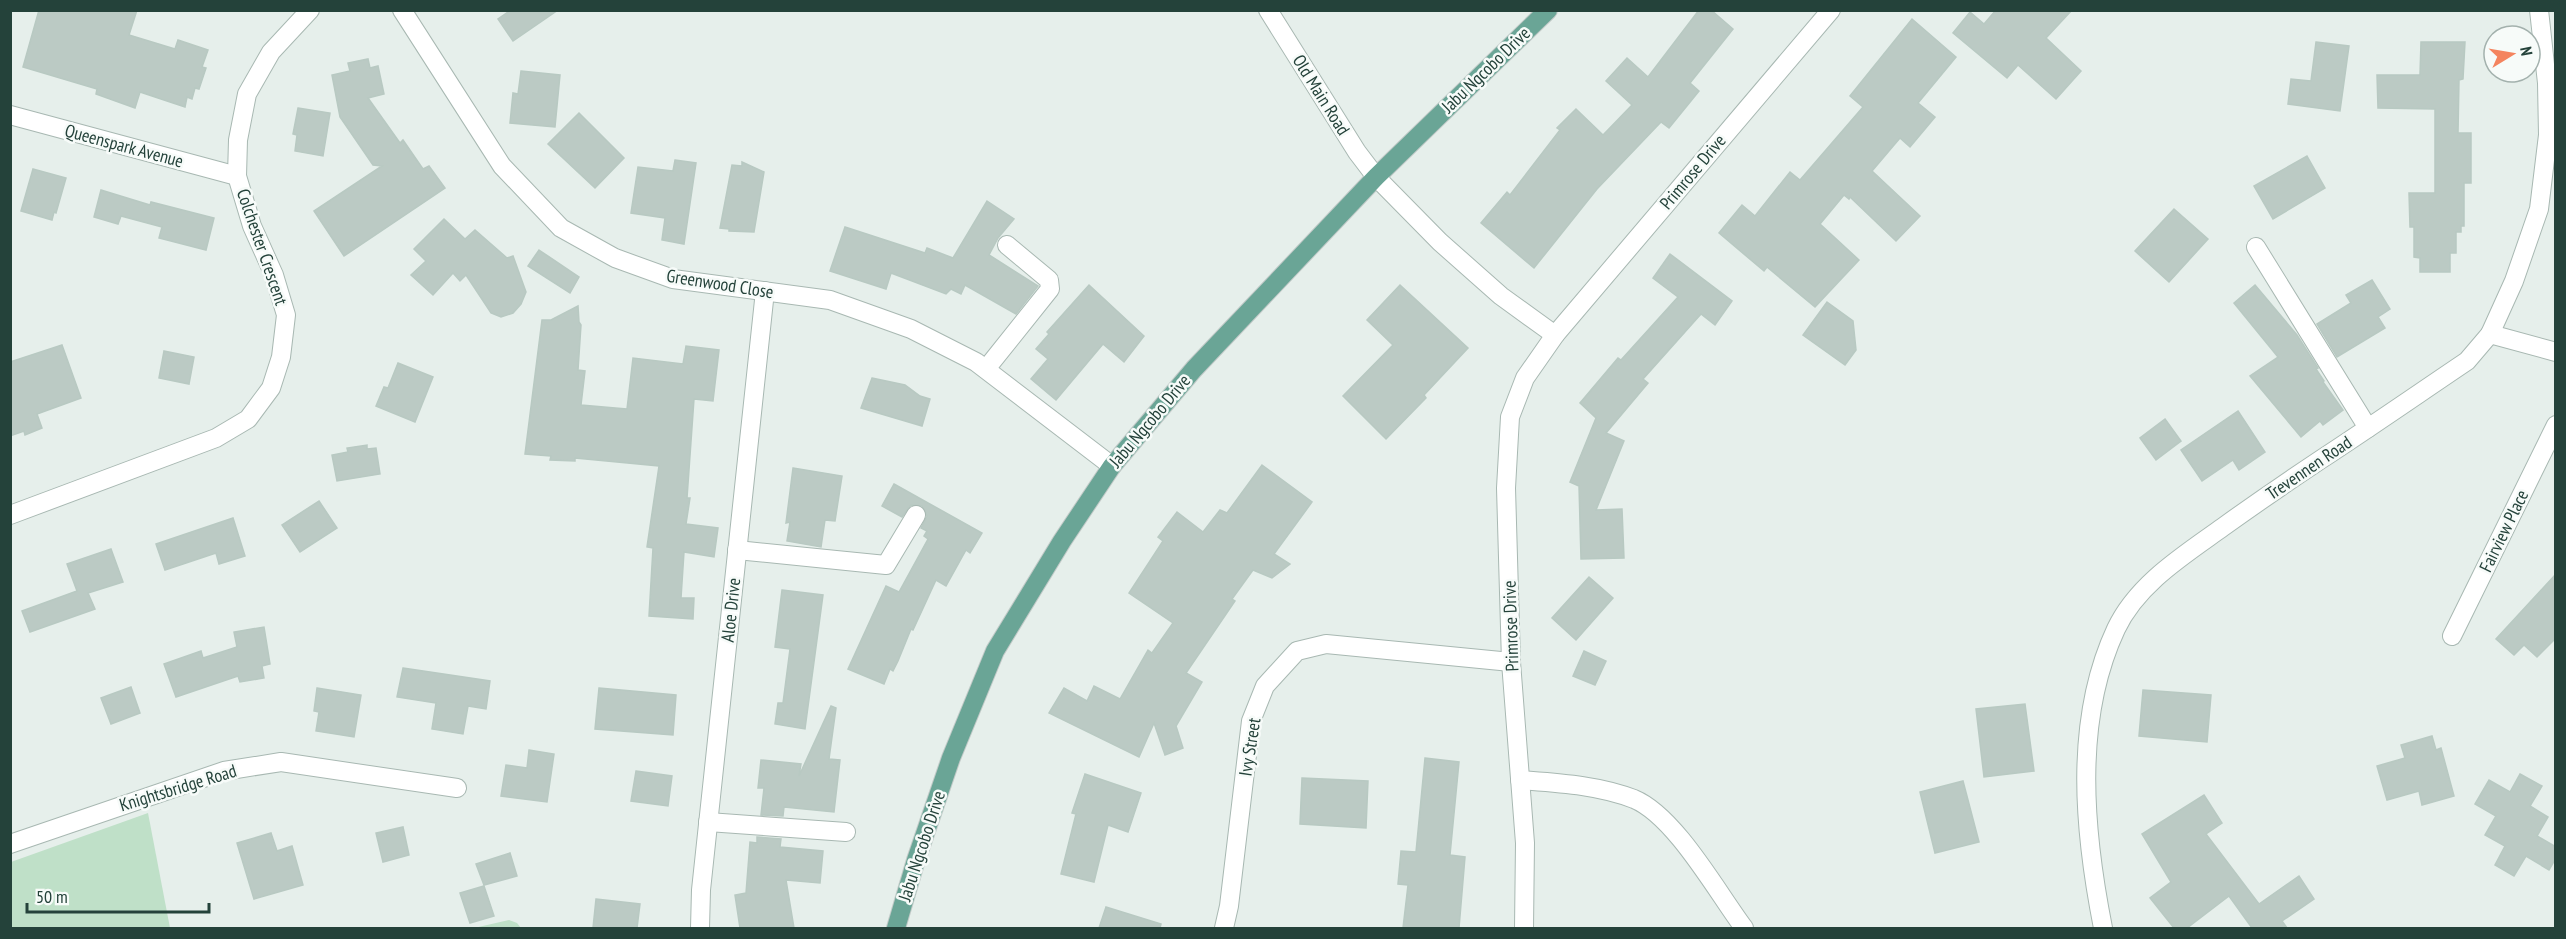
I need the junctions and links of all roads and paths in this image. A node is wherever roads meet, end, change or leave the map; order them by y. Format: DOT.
graph roads {
  1 [pos="310,10"];
  2 [pos="402,10"];
  3 [pos="1268,10"];
  4 [pos="1548,10"];
  5 [pos="1831,10"];
  6 [pos="2539,10"];
  7 [pos="10,115"];
  8 [pos="237,176"];
  9 [pos="1376,177"];
  10 [pos="1007,245"];
  11 [pos="2256,247"];
  12 [pos="765,291"];
  13 [pos="2490,334"];
  14 [pos="1555,335"];
  15 [pos="2556,352"];
  16 [pos="986,369"];
  17 [pos="2556,426"];
  18 [pos="2368,428"];
  19 [pos="1112,466"];
  20 [pos="10,515"];
  21 [pos="916,515"];
  22 [pos="737,550"];
  23 [pos="2452,636"];
  24 [pos="1511,662"];
  25 [pos="1520,780"];
  26 [pos="457,788"];
  27 [pos="708,822"];
  28 [pos="846,832"];
  29 [pos="10,844"];
  30 [pos="700,928"];
  31 [pos="896,928"];
  32 [pos="1224,928"];
  33 [pos="1524,928"];
  34 [pos="1744,928"];
  35 [pos="2103,928"];
  1 -- 8 [label="street, Colchester Crescent"];
  2 -- 12 [label="street, Greenwood Close"];
  3 -- 9 [label="street, Old Main Road"];
  4 -- 9 [label="main road, Jabu Ngcobo Drive"];
  5 -- 14 [label="street, Primrose Drive"];
  6 -- 13 [label="street, Trevennen Road"];
  7 -- 8 [label="street, Queenspark Avenue"];
  8 -- 20 [label="street, Colchester Crescent"];
  9 -- 14 [label="street"];
  9 -- 19 [label="main road, Jabu Ngcobo Drive"];
  10 -- 16 [label="street"];
  11 -- 18 [label="street"];
  12 -- 16 [label="street, Greenwood Close"];
  12 -- 22 [label="street, Aloe Drive"];
  13 -- 15 [label="street"];
  13 -- 18 [label="street, Trevennen Road"];
  14 -- 24 [label="street, Primrose Drive"];
  16 -- 19 [label="street, Greenwood Close"];
  17 -- 23 [label="street, Fairview Place"];
  18 -- 35 [label="street, Trevennen Road"];
  19 -- 31 [label="main road, Jabu Ngcobo Drive"];
  21 -- 22 [label="street"];
  22 -- 27 [label="street, Aloe Drive"];
  24 -- 25 [label="street, Primrose Drive"];
  24 -- 32 [label="street, Ivy Street"];
  25 -- 33 [label="street, Primrose Drive"];
  25 -- 34 [label="street"];
  26 -- 29 [label="street, Knightsbridge Road"];
  27 -- 28 [label="street"];
  27 -- 30 [label="street, Aloe Drive"];
}
